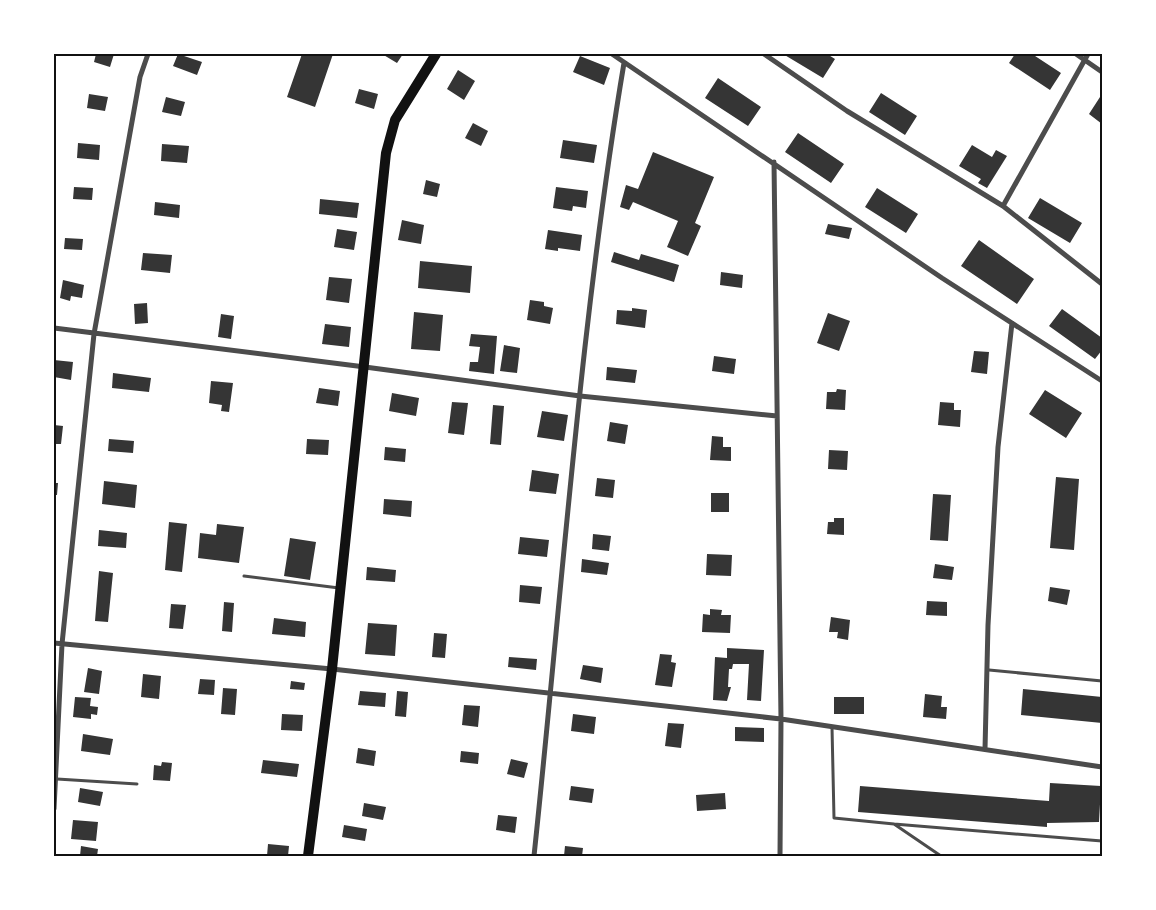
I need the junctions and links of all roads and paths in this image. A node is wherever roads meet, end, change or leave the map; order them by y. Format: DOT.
graph roads {
  1 [pos="148,54"];
  2 [pos="436,54"];
  3 [pos="612,54"];
  4 [pos="764,54"];
  5 [pos="1076,54"];
  6 [pos="1088,54"];
  7 [pos="1084,59"];
  8 [pos="624,62"];
  9 [pos="1102,72"];
  10 [pos="774,162"];
  11 [pos="1002,206"];
  12 [pos="1102,284"];
  13 [pos="1012,323"];
  14 [pos="54,328"];
  15 [pos="94,334"];
  16 [pos="365,367"];
  17 [pos="1102,381"];
  18 [pos="580,396"];
  19 [pos="777,416"];
  20 [pos="244,576"];
  21 [pos="340,588"];
  22 [pos="54,643"];
  23 [pos="62,644"];
  24 [pos="332,669"];
  25 [pos="989,670"];
  26 [pos="1102,680"];
  27 [pos="551,693"];
  28 [pos="781,719"];
  29 [pos="832,726"];
  30 [pos="985,749"];
  31 [pos="1102,767"];
  32 [pos="56,778"];
  33 [pos="137,784"];
  34 [pos="54,809"];
  35 [pos="894,824"];
  36 [pos="1102,841"];
  37 [pos="308,856"];
  38 [pos="534,856"];
  39 [pos="780,856"];
  40 [pos="941,856"];
  1 -- 15 [label="street"];
  2 -- 16 [label="main road"];
  3 -- 8 [label="street"];
  4 -- 11 [label="street"];
  5 -- 7 [label="street"];
  6 -- 7 [label="street"];
  7 -- 9 [label="street"];
  7 -- 11 [label="street"];
  8 -- 10 [label="street"];
  8 -- 18 [label="street"];
  10 -- 13 [label="street"];
  10 -- 19 [label="street"];
  11 -- 12 [label="street"];
  13 -- 17 [label="street"];
  13 -- 25 [label="street"];
  14 -- 15 [label="street"];
  15 -- 16 [label="street"];
  15 -- 23 [label="street"];
  16 -- 18 [label="street"];
  16 -- 21 [label="main road"];
  18 -- 19 [label="street"];
  18 -- 27 [label="street"];
  19 -- 28 [label="street"];
  20 -- 21 [label="lane"];
  21 -- 24 [label="main road"];
  22 -- 23 [label="street"];
  23 -- 24 [label="street"];
  23 -- 32 [label="street"];
  24 -- 27 [label="street"];
  24 -- 37 [label="main road"];
  25 -- 26 [label="lane"];
  25 -- 30 [label="street"];
  27 -- 28 [label="street"];
  27 -- 38 [label="street"];
  28 -- 29 [label="street"];
  28 -- 39 [label="street"];
  29 -- 30 [label="street"];
  29 -- 35 [label="lane"];
  30 -- 31 [label="street"];
  32 -- 33 [label="lane"];
  32 -- 34 [label="street"];
  35 -- 36 [label="lane"];
  35 -- 40 [label="lane"];
}
